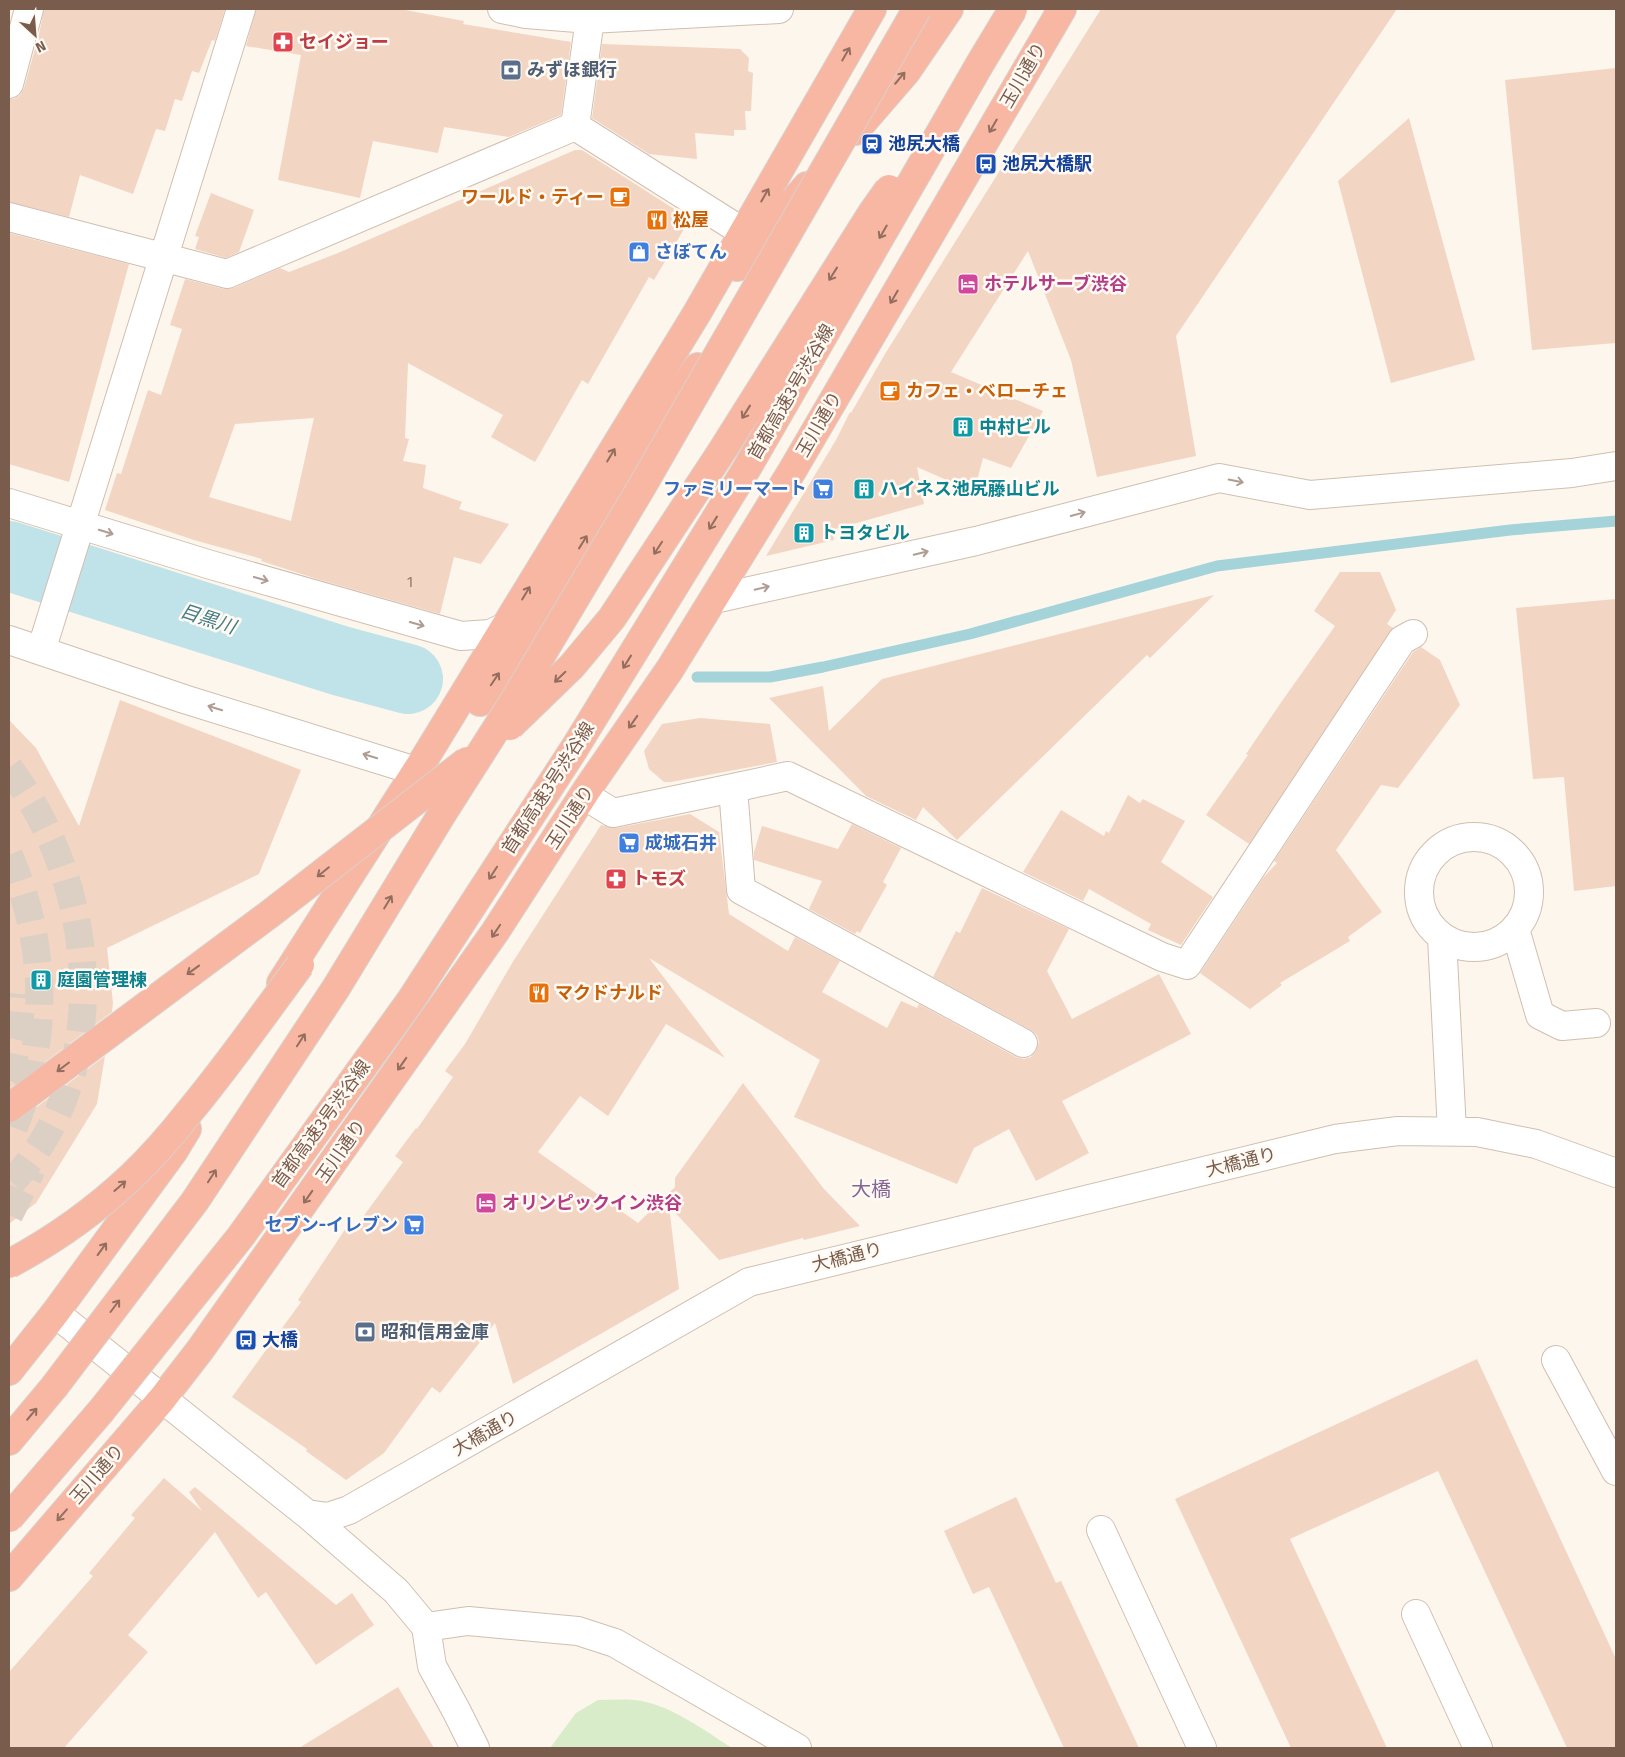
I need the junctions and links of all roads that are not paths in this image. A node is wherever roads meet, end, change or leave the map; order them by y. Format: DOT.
graph roads {
  1 [pos="29,9"];
  2 [pos="241,9"];
  3 [pos="502,9"];
  4 [pos="779,9"];
  5 [pos="872,9"];
  6 [pos="917,9"];
  7 [pos="949,9"];
  8 [pos="1013,9"];
  9 [pos="1062,9"];
  10 [pos="589,14"];
  11 [pos="981,62"];
  12 [pos="9,84"];
  13 [pos="575,126"];
  14 [pos="9,217"];
  15 [pos="743,232"];
  16 [pos="162,258"];
  17 [pos="769,264"];
  18 [pos="697,314"];
  19 [pos="1616,466"];
  20 [pos="9,503"];
  21 [pos="76,534"];
  22 [pos="714,599"];
  23 [pos="505,627"];
  24 [pos="1413,634"];
  25 [pos="9,640"];
  26 [pos="43,644"];
  27 [pos="421,763"];
  28 [pos="733,788"];
  29 [pos="584,795"];
  30 [pos="1515,929"];
  31 [pos="1442,938"];
  32 [pos="1596,1023"];
  33 [pos="1024,1043"];
  34 [pos="9,1108"];
  35 [pos="1452,1131"];
  36 [pos="1616,1173"];
  37 [pos="9,1264"];
  38 [pos="55,1313"];
  39 [pos="1556,1360"];
  40 [pos="9,1371"];
  41 [pos="162,1399"];
  42 [pos="9,1441"];
  43 [pos="1616,1471"];
  44 [pos="307,1514"];
  45 [pos="9,1518"];
  46 [pos="1101,1530"];
  47 [pos="9,1577"];
  48 [pos="1416,1614"];
  49 [pos="426,1627"];
  50 [pos="474,1748"];
  51 [pos="798,1748"];
  52 [pos="1202,1748"];
  53 [pos="1478,1748"];
  1 -- 12 [label="street"];
  2 -- 16 [label="street"];
  3 -- 10 [label="street"];
  4 -- 10 [label="street"];
  15 -- 5 [label="highway, one-way"];
  6 -- 17 [label="highway, bridge"];
  18 -- 7 [label="highway, one-way"];
  8 -- 11 [label="highway, 首都高速3号渋谷線, bridge"];
  9 -- 22 [label="highway, 玉川通り, one-way"];
  10 -- 13 [label="street"];
  11 -- 34 [label="highway, one-way, bridge"];
  11 -- 45 [label="highway, 首都高速3号渋谷線, one-way, bridge"];
  13 -- 15 [label="street"];
  13 -- 16 [label="street"];
  14 -- 16 [label="street"];
  15 -- 18 [label="highway"];
  16 -- 21 [label="street"];
  37 -- 17 [label="highway, one-way, bridge"];
  42 -- 17 [label="highway, one-way, bridge"];
  23 -- 18 [label="highway, one-way"];
  22 -- 19 [label="street, one-way"];
  20 -- 21 [label="street"];
  21 -- 23 [label="street, one-way"];
  21 -- 26 [label="street"];
  22 -- 29 [label="highway, 玉川通り, one-way"];
  23 -- 27 [label="highway"];
  24 -- 28 [label="street"];
  25 -- 26 [label="street"];
  27 -- 26 [label="street, one-way"];
  38 -- 27 [label="highway, one-way"];
  28 -- 29 [label="street"];
  28 -- 33 [label="street"];
  29 -- 41 [label="highway, 玉川通り, one-way"];
  30 -- 31 [label="street"];
  30 -- 31 [label="street"];
  30 -- 32 [label="street"];
  31 -- 35 [label="street"];
  35 -- 36 [label="street, 大橋通り"];
  35 -- 44 [label="street, 大橋通り"];
  38 -- 40 [label="highway"];
  38 -- 41 [label="street"];
  39 -- 43 [label="street"];
  41 -- 44 [label="street"];
  41 -- 47 [label="highway, 玉川通り, one-way"];
  44 -- 49 [label="street"];
  46 -- 52 [label="street"];
  48 -- 53 [label="street"];
  49 -- 50 [label="street"];
  49 -- 51 [label="street"];
}
